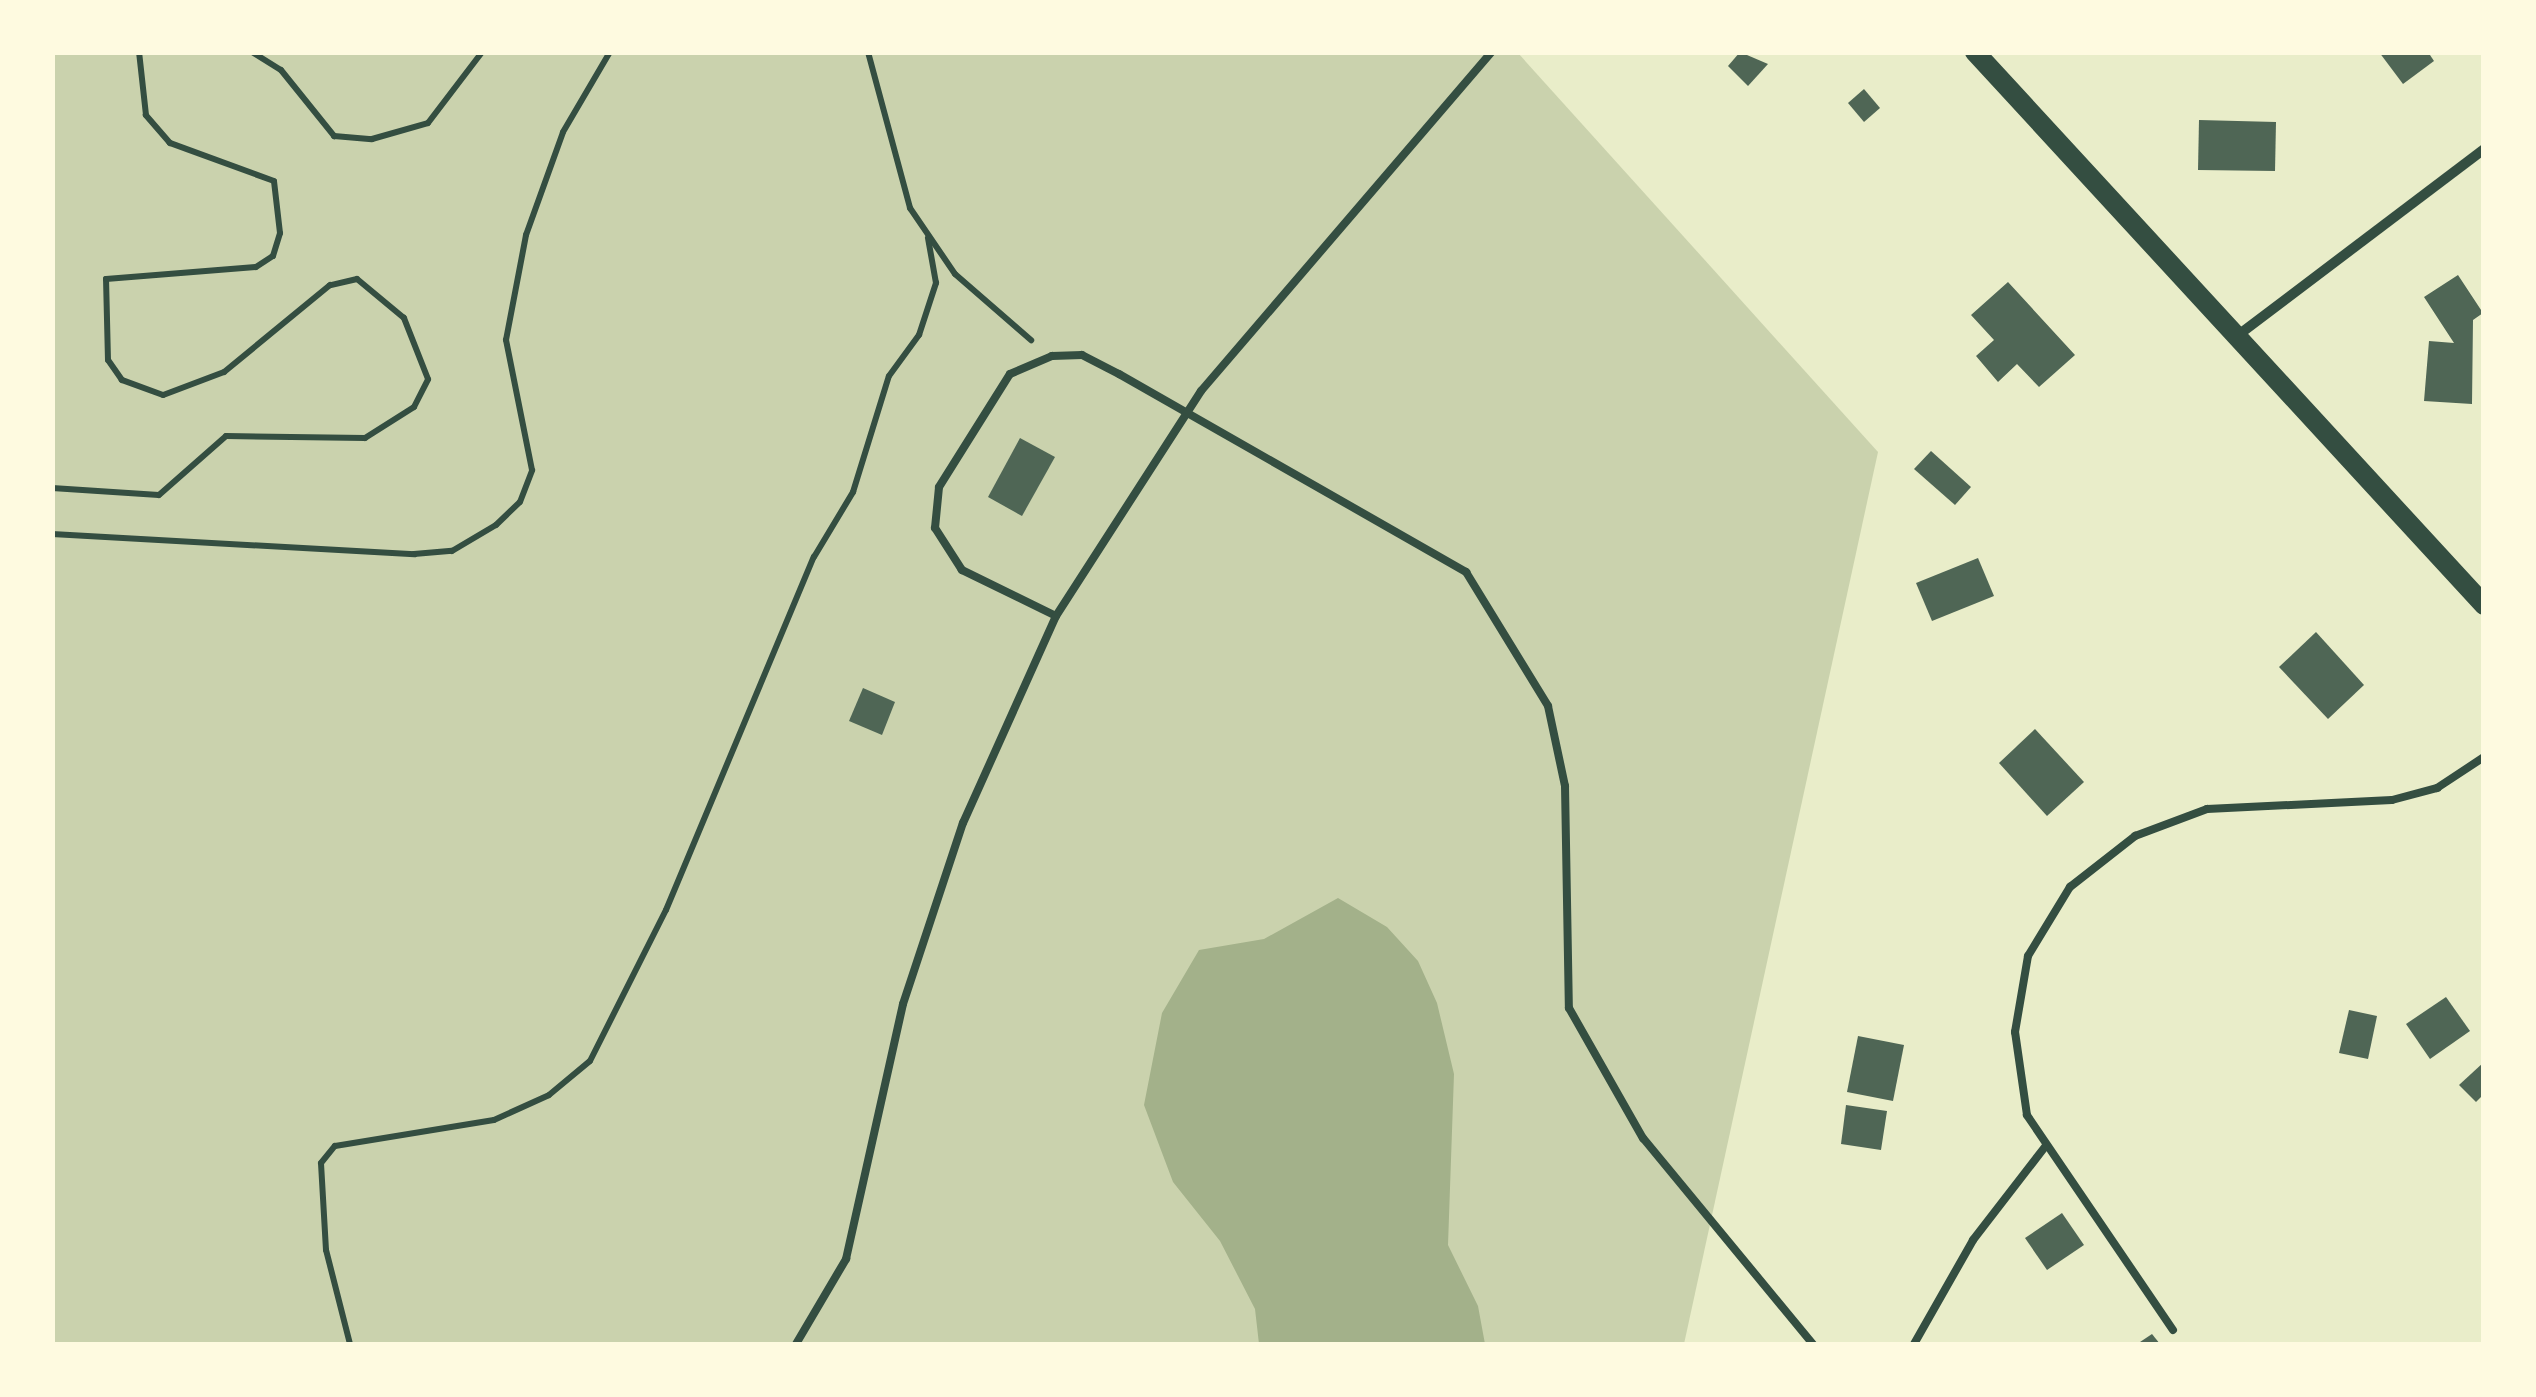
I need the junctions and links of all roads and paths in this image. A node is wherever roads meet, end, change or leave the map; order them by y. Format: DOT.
graph roads {
  1 [pos="139,52"];
  2 [pos="252,52"];
  3 [pos="482,52"];
  4 [pos="610,52"];
  5 [pos="868,52"];
  6 [pos="1492,52"];
  7 [pos="1975,52"];
  8 [pos="2484,149"];
  9 [pos="928,238"];
  10 [pos="2237,336"];
  11 [pos="1052,356"];
  12 [pos="1188,412"];
  13 [pos="52,488"];
  14 [pos="52,534"];
  15 [pos="2484,605"];
  16 [pos="1056,616"];
  17 [pos="2484,757"];
  18 [pos="2044,1147"];
  19 [pos="2173,1330"];
  20 [pos="350,1344"];
  21 [pos="796,1344"];
  22 [pos="1813,1344"];
  23 [pos="1914,1344"];
  1 -- 13 [label="path"];
  2 -- 3 [label="path"];
  4 -- 14 [label="path"];
  5 -- 9 [label="path"];
  6 -- 12 [label="lane"];
  7 -- 10 [label="main road"];
  8 -- 10 [label="street"];
  9 -- 11 [label="path"];
  9 -- 20 [label="path"];
  10 -- 15 [label="main road"];
  11 -- 12 [label="lane"];
  11 -- 16 [label="lane"];
  12 -- 16 [label="lane"];
  12 -- 22 [label="lane"];
  16 -- 21 [label="lane"];
  17 -- 18 [label="lane"];
  18 -- 19 [label="lane"];
  18 -- 23 [label="lane"];
}
